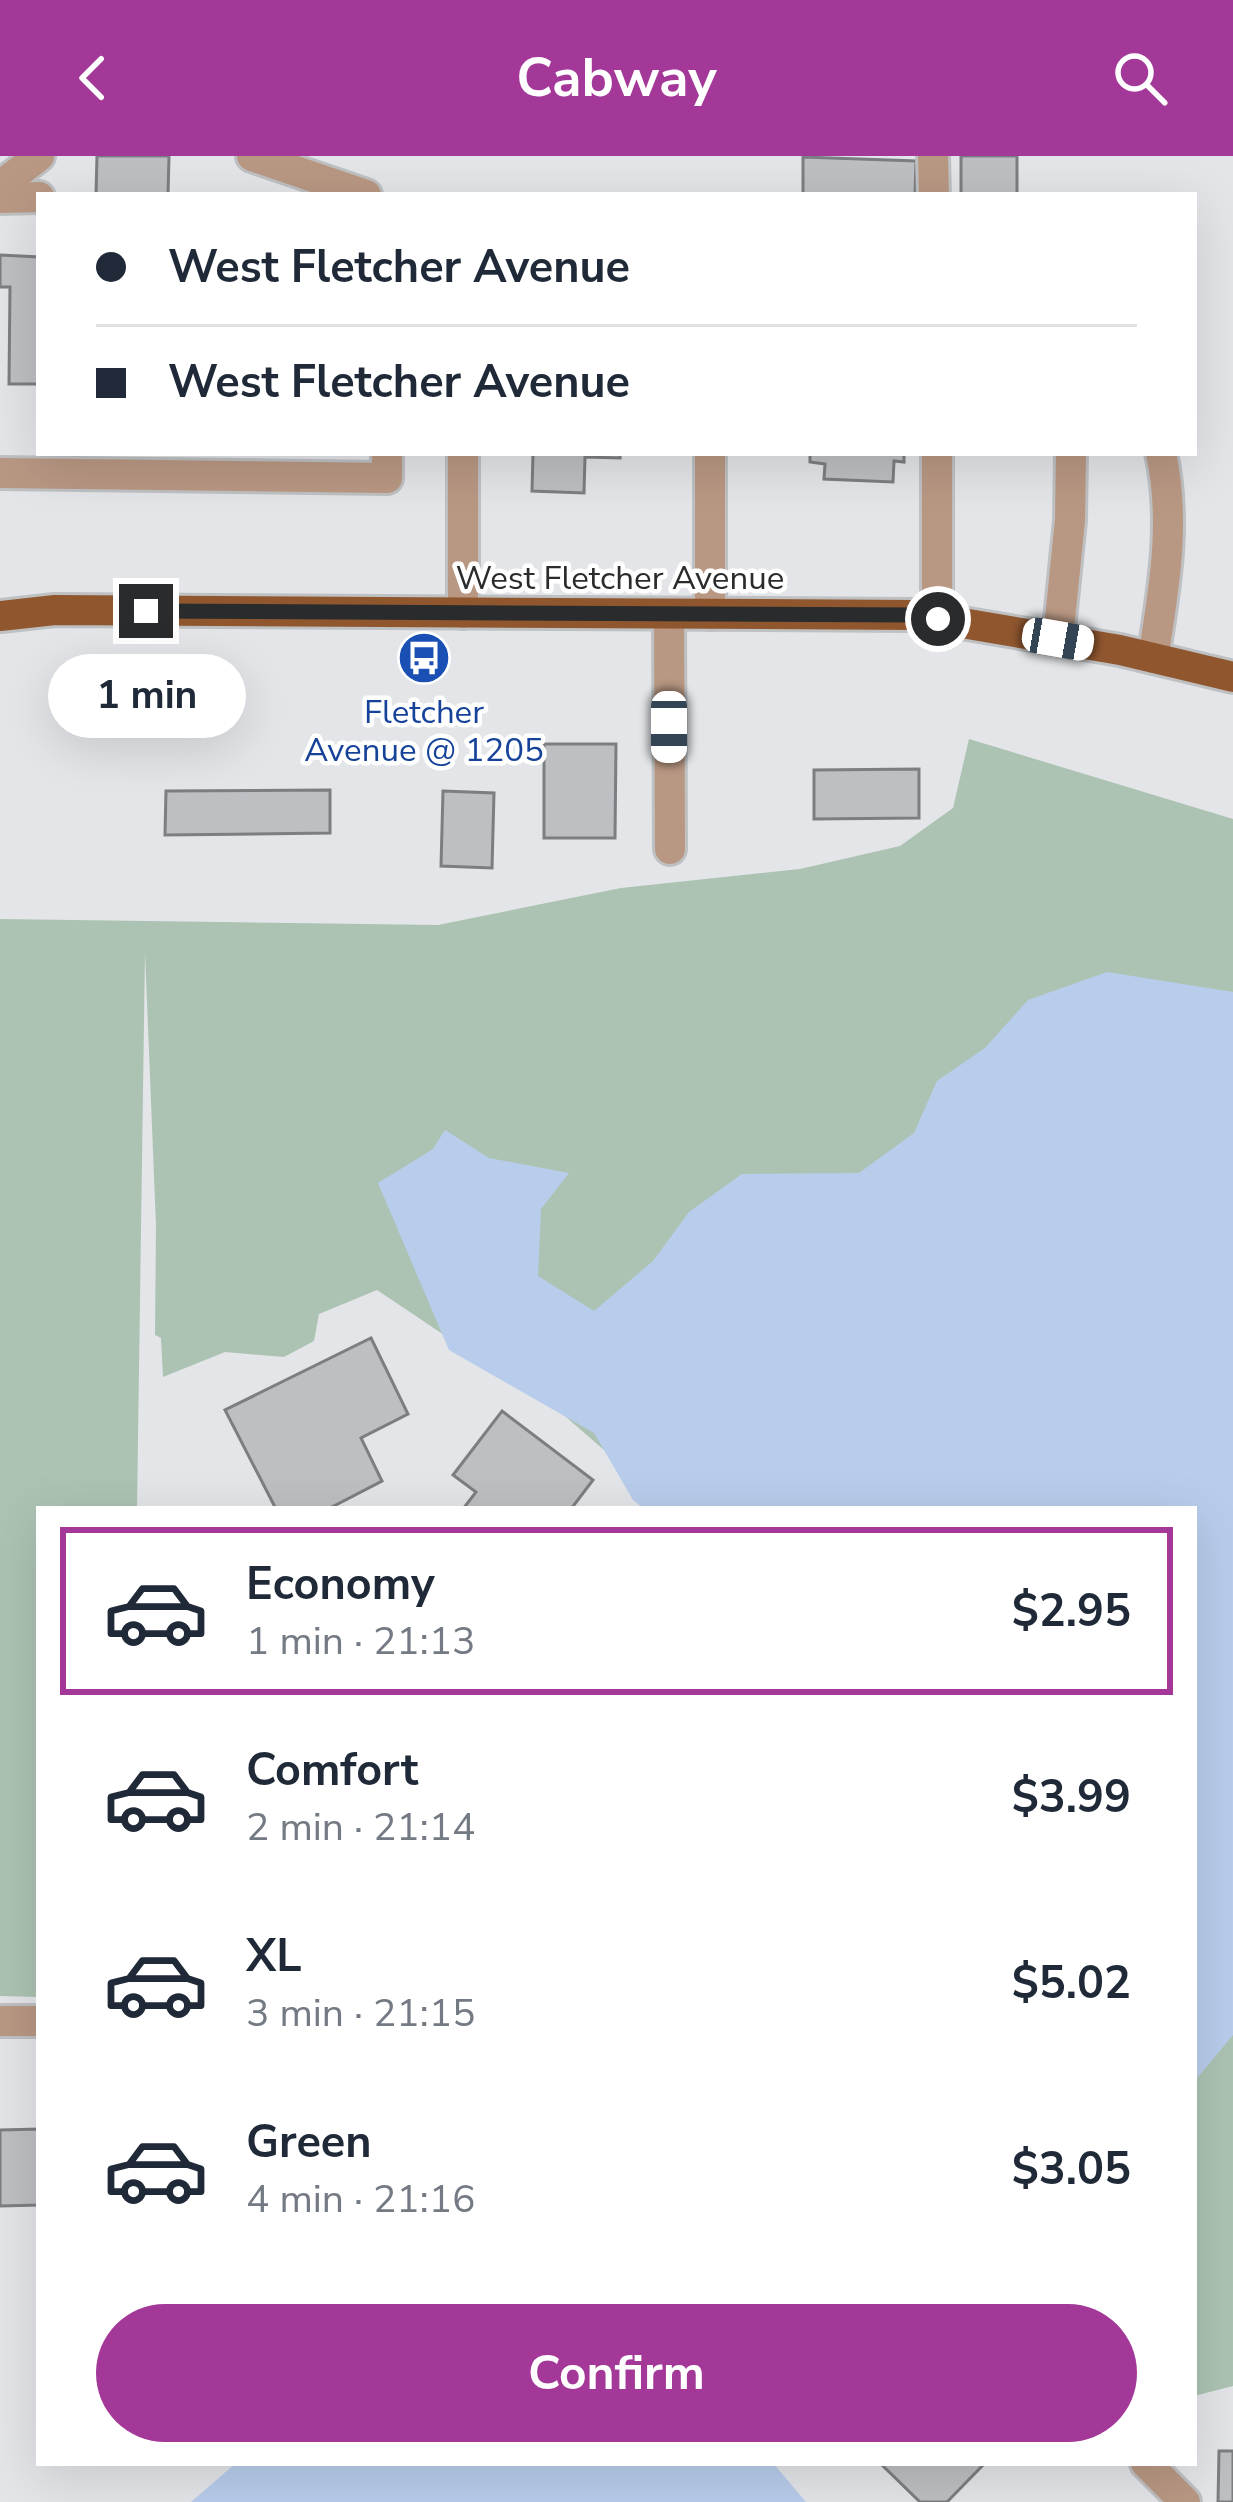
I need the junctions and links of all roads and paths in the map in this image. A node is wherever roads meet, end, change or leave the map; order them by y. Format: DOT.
graph roads {
  1 [pos="39,156"];
  2 [pos="252,156"];
  3 [pos="933,156"];
  4 [pos="0,186"];
  5 [pos="357,192"];
  6 [pos="934,192"];
  7 [pos="36,197"];
  8 [pos="0,198"];
  9 [pos="387,456"];
  10 [pos="464,456"];
  11 [pos="710,456"];
  12 [pos="937,456"];
  13 [pos="1071,456"];
  14 [pos="1162,456"];
  15 [pos="0,473"];
  16 [pos="463,613"];
  17 [pos="669,614"];
  18 [pos="710,614"];
  19 [pos="0,616"];
  20 [pos="938,619"];
  21 [pos="1058,639"];
  22 [pos="1153,658"];
  23 [pos="1233,677"];
  24 [pos="670,849"];
  25 [pos="0,2021"];
  26 [pos="36,2021"];
  27 [pos="1149,2466"];
  28 [pos="1185,2502"];
  1 -- 4 [label="street"];
  2 -- 5 [label="street"];
  3 -- 6 [label="street"];
  7 -- 8 [label="street"];
  9 -- 15 [label="street"];
  10 -- 16 [label="street"];
  11 -- 18 [label="street"];
  12 -- 20 [label="street"];
  13 -- 21 [label="street"];
  14 -- 22 [label="street"];
  16 -- 17 [label="main road, West Fletcher Avenue"];
  16 -- 19 [label="main road, West Fletcher Avenue"];
  17 -- 18 [label="main road, West Fletcher Avenue"];
  17 -- 24 [label="street"];
  18 -- 20 [label="main road, West Fletcher Avenue"];
  20 -- 21 [label="main road, West Fletcher Avenue"];
  21 -- 22 [label="main road, West Fletcher Avenue"];
  22 -- 23 [label="main road, West Fletcher Avenue"];
  25 -- 26 [label="street"];
  27 -- 28 [label="street"];
}
